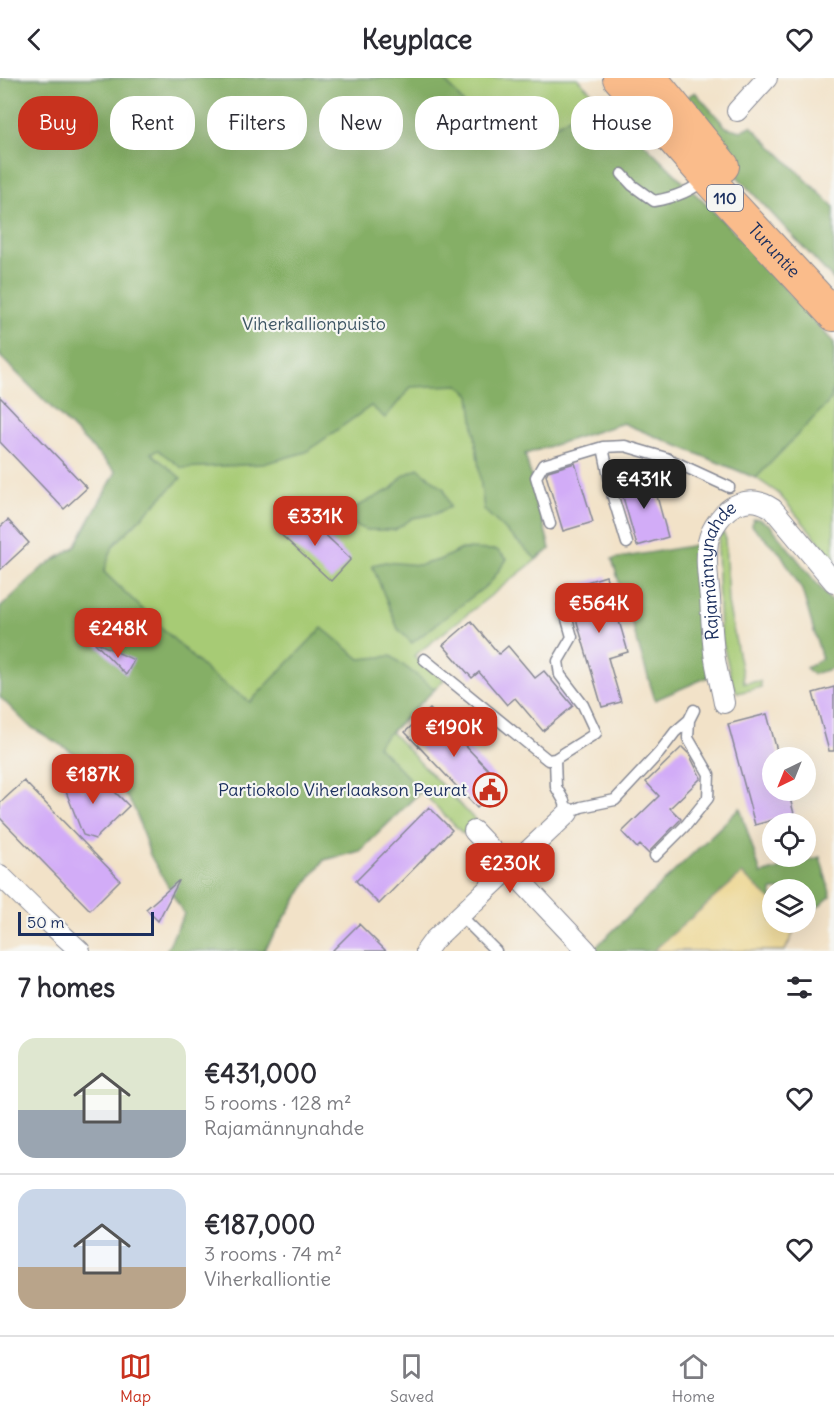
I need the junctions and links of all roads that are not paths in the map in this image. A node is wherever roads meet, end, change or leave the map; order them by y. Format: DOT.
graph roads {
  1 [pos="619,78"];
  2 [pos="651,78"];
  3 [pos="766,78"];
  4 [pos="737,111"];
  5 [pos="714,171"];
  6 [pos="622,174"];
  7 [pos="834,294"];
  8 [pos="834,315"];
  9 [pos="603,447"];
  10 [pos="729,487"];
  11 [pos="550,524"];
  12 [pos="627,543"];
  13 [pos="834,582"];
  14 [pos="563,605"];
  15 [pos="424,658"];
  16 [pos="724,703"];
  17 [pos="555,759"];
  18 [pos="568,813"];
  19 [pos="474,831"];
  20 [pos="655,856"];
  21 [pos="509,869"];
  22 [pos="0,875"];
  23 [pos="460,915"];
  24 [pos="80,951"];
  25 [pos="426,951"];
  26 [pos="496,951"];
  27 [pos="587,951"];
  1 -- 5 [label="main road, Turuntie / 110"];
  2 -- 5 [label="main road, Turuntie / 110"];
  3 -- 4 [label="street"];
  5 -- 6 [label="lane"];
  5 -- 7 [label="main road, Turuntie / 110"];
  5 -- 8 [label="main road, Turuntie / 110"];
  9 -- 10 [label="lane"];
  9 -- 11 [label="lane"];
  9 -- 12 [label="lane"];
  13 -- 16 [label="street, Rajamännynahde"];
  14 -- 17 [label="lane"];
  15 -- 17 [label="lane"];
  17 -- 18 [label="lane"];
  18 -- 20 [label="lane"];
  18 -- 21 [label="street"];
  19 -- 21 [label="street"];
  21 -- 23 [label="street"];
  21 -- 27 [label="street"];
  22 -- 24 [label="street"];
  23 -- 25 [label="street"];
  23 -- 26 [label="lane"];
}
